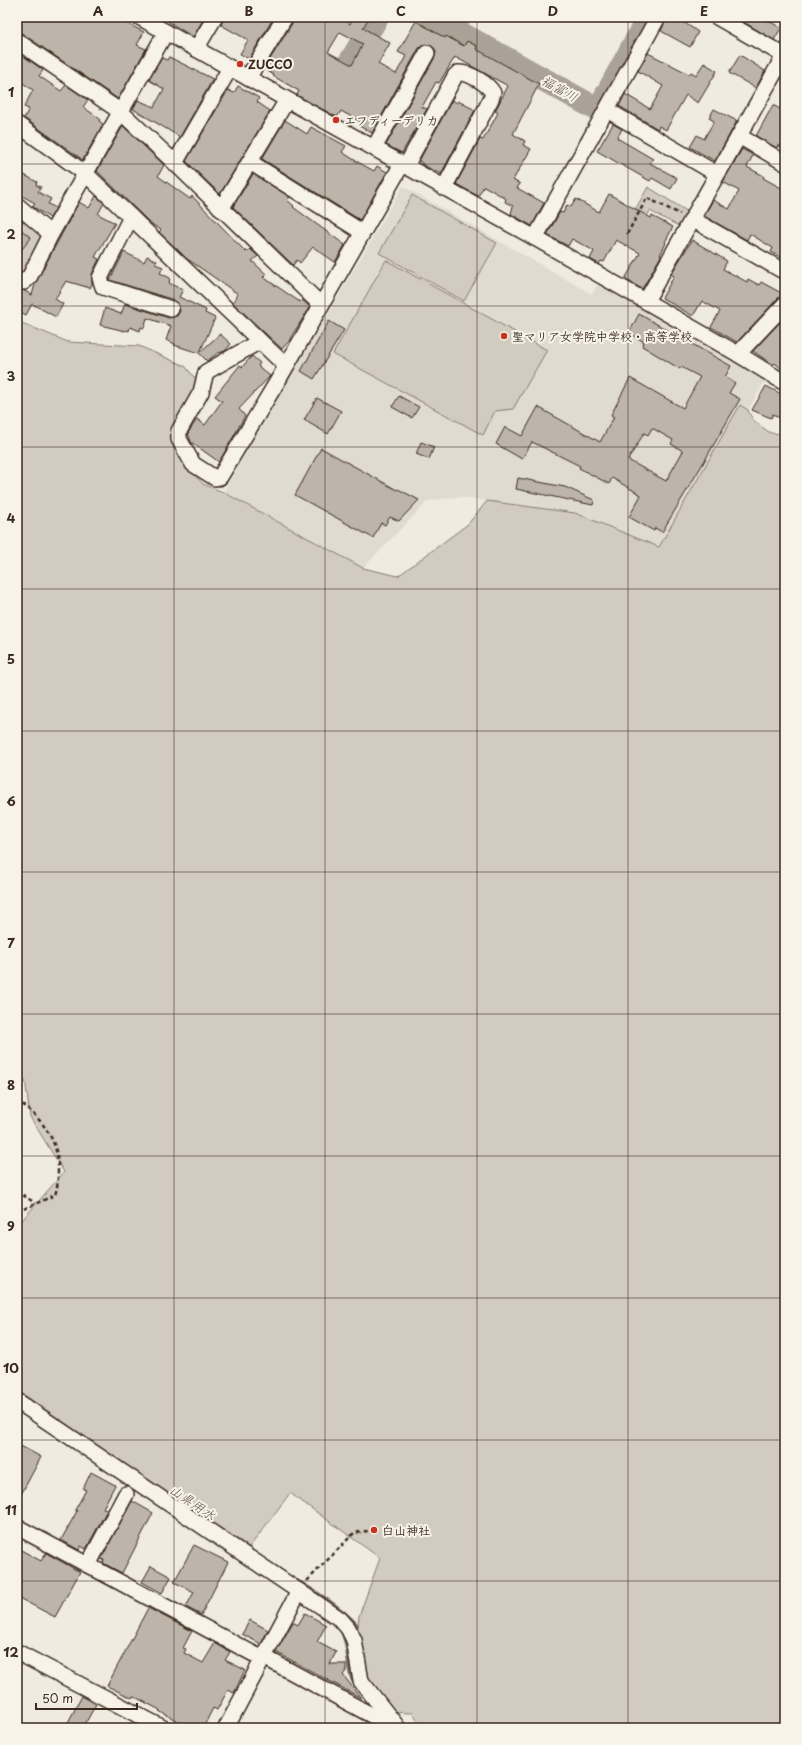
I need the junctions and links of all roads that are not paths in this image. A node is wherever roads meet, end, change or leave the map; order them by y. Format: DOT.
graph roads {
  1 [pos="139,17"];
  2 [pos="215,17"];
  3 [pos="285,17"];
  4 [pos="658,17"];
  5 [pos="717,17"];
  6 [pos="166,32"];
  7 [pos="17,41"];
  8 [pos="196,49"];
  9 [pos="427,53"];
  10 [pos="785,55"];
  11 [pos="230,68"];
  12 [pos="248,78"];
  13 [pos="287,100"];
  14 [pos="607,110"];
  15 [pos="121,112"];
  16 [pos="17,124"];
  17 [pos="739,136"];
  18 [pos="374,148"];
  19 [pos="250,162"];
  20 [pos="785,162"];
  21 [pos="175,163"];
  22 [pos="404,165"];
  23 [pos="86,174"];
  24 [pos="717,174"];
  25 [pos="444,188"];
  26 [pos="17,205"];
  27 [pos="221,209"];
  28 [pos="131,217"];
  29 [pos="692,220"];
  30 [pos="362,232"];
  31 [pos="51,234"];
  32 [pos="535,238"];
  33 [pos="785,272"];
  34 [pos="24,282"];
  35 [pos="646,301"];
  36 [pos="785,304"];
  37 [pos="321,305"];
  38 [pos="171,310"];
  39 [pos="260,341"];
  40 [pos="738,354"];
  41 [pos="286,366"];
  42 [pos="785,383"];
  43 [pos="17,1401"];
  44 [pos="126,1494"];
  45 [pos="17,1527"];
  46 [pos="88,1565"];
  47 [pos="303,1587"];
  48 [pos="17,1652"];
  49 [pos="264,1658"];
  50 [pos="396,1726"];
  51 [pos="163,1728"];
  52 [pos="226,1728"];
  1 -- 6 [label="street"];
  2 -- 8 [label="street"];
  3 -- 12 [label="street"];
  4 -- 14 [label="street"];
  5 -- 10 [label="street"];
  6 -- 8 [label="street"];
  6 -- 15 [label="street"];
  7 -- 15 [label="street"];
  8 -- 11 [label="street"];
  9 -- 18 [label="street"];
  10 -- 17 [label="street"];
  11 -- 12 [label="street"];
  11 -- 21 [label="street"];
  12 -- 13 [label="street"];
  13 -- 18 [label="street"];
  13 -- 19 [label="street"];
  14 -- 24 [label="street"];
  14 -- 32 [label="street"];
  15 -- 21 [label="street"];
  15 -- 23 [label="street"];
  16 -- 23 [label="street"];
  17 -- 20 [label="street"];
  17 -- 24 [label="street"];
  18 -- 22 [label="street"];
  19 -- 27 [label="street"];
  19 -- 30 [label="street"];
  21 -- 27 [label="street"];
  22 -- 25 [label="street"];
  22 -- 25 [label="street"];
  22 -- 30 [label="street"];
  23 -- 28 [label="street"];
  23 -- 31 [label="street"];
  24 -- 29 [label="street"];
  25 -- 32 [label="street"];
  26 -- 31 [label="street"];
  27 -- 37 [label="street"];
  28 -- 38 [label="street"];
  28 -- 39 [label="street"];
  29 -- 33 [label="street"];
  29 -- 35 [label="street"];
  30 -- 37 [label="street"];
  31 -- 34 [label="street"];
  32 -- 35 [label="street"];
  35 -- 40 [label="street"];
  36 -- 40 [label="street"];
  37 -- 41 [label="street"];
  39 -- 41 [label="street"];
  39 -- 41 [label="street"];
  40 -- 42 [label="street"];
  43 -- 47 [label="street"];
  44 -- 46 [label="street"];
  45 -- 46 [label="street"];
  46 -- 49 [label="street"];
  47 -- 49 [label="street"];
  47 -- 50 [label="street"];
  48 -- 51 [label="street"];
  49 -- 50 [label="street"];
  49 -- 52 [label="street"];
}
